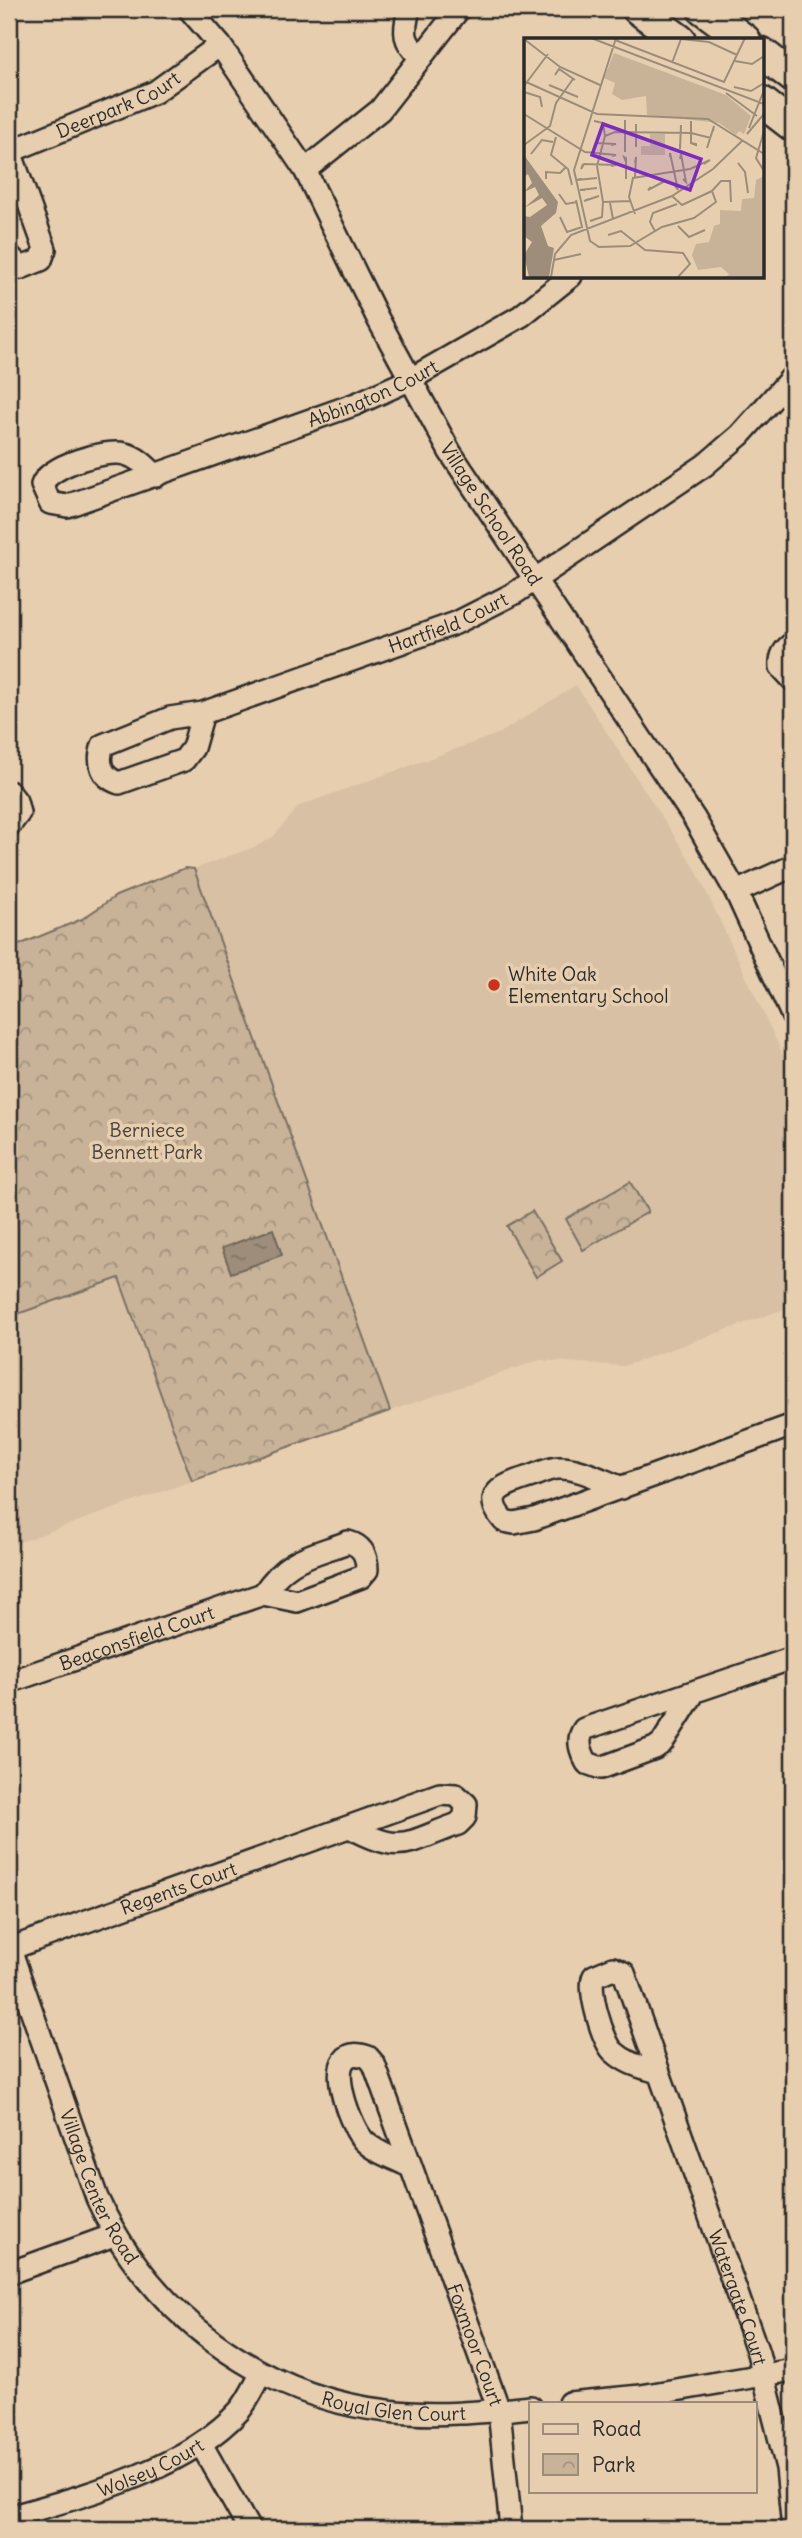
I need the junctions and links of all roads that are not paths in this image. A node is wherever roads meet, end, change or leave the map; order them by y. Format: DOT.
graph roads {
  1 [pos="189,9"];
  2 [pos="409,9"];
  3 [pos="459,9"];
  4 [pos="638,9"];
  5 [pos="703,9"];
  6 [pos="677,38"];
  7 [pos="742,38"];
  8 [pos="220,45"];
  9 [pos="764,54"];
  10 [pos="421,58"];
  11 [pos="793,77"];
  12 [pos="764,104"];
  13 [pos="793,126"];
  14 [pos="10,152"];
  15 [pos="305,170"];
  16 [pos="9,256"];
  17 [pos="568,278"];
  18 [pos="793,376"];
  19 [pos="409,380"];
  20 [pos="156,476"];
  21 [pos="536,579"];
  22 [pos="793,643"];
  23 [pos="793,680"];
  24 [pos="203,713"];
  25 [pos="9,792"];
  26 [pos="9,826"];
  27 [pos="793,866"];
  28 [pos="736,892"];
  29 [pos="793,1017"];
  30 [pos="793,1425"];
  31 [pos="622,1488"];
  32 [pos="263,1594"];
  33 [pos="793,1658"];
  34 [pos="9,1682"];
  35 [pos="693,1694"];
  36 [pos="350,1827"];
  37 [pos="9,1948"];
  38 [pos="658,2072"];
  39 [pos="411,2167"];
  40 [pos="114,2235"];
  41 [pos="9,2273"];
  42 [pos="793,2370"];
  43 [pos="262,2373"];
  44 [pos="764,2376"];
  45 [pos="579,2402"];
  46 [pos="529,2407"];
  47 [pos="499,2410"];
  48 [pos="201,2444"];
  49 [pos="9,2517"];
  50 [pos="249,2529"];
  51 [pos="511,2529"];
  52 [pos="793,2529"];
  1 -- 8 [label="street, Village School Road"];
  2 -- 10 [label="street"];
  3 -- 10 [label="street"];
  4 -- 6 [label="street"];
  5 -- 7 [label="street"];
  8 -- 14 [label="street, Deerpark Court"];
  8 -- 15 [label="street, Village School Road"];
  9 -- 11 [label="street"];
  10 -- 15 [label="street"];
  12 -- 13 [label="street"];
  14 -- 16 [label="street, Deerpark Court"];
  15 -- 19 [label="street, Village School Road"];
  17 -- 19 [label="street, Abbington Court"];
  18 -- 21 [label="street, Hartfield Court"];
  19 -- 20 [label="street, Abbington Court"];
  19 -- 21 [label="street, Village School Road"];
  20 -- 20 [label="street, Abbington Court"];
  21 -- 24 [label="street, Hartfield Court"];
  21 -- 28 [label="street, Village School Road"];
  22 -- 23 [label="street"];
  24 -- 24 [label="street, Hartfield Court"];
  25 -- 26 [label="street"];
  27 -- 28 [label="street"];
  28 -- 29 [label="street, Village School Road"];
  30 -- 31 [label="street"];
  31 -- 31 [label="street"];
  32 -- 34 [label="street, Beaconsfield Court"];
  33 -- 35 [label="street"];
  35 -- 35 [label="street"];
  36 -- 36 [label="street, Regents Court"];
  36 -- 37 [label="street, Regents Court"];
  37 -- 40 [label="street, Village Center Road"];
  38 -- 38 [label="street, Watergate Court"];
  38 -- 44 [label="street, Watergate Court"];
  39 -- 39 [label="street, Foxmoor Court"];
  39 -- 47 [label="street, Foxmoor Court"];
  40 -- 41 [label="street"];
  40 -- 43 [label="street, Village Center Road"];
  42 -- 44 [label="street"];
  43 -- 47 [label="street, Royal Glen Court"];
  43 -- 48 [label="street, Wolsey Court"];
  44 -- 45 [label="street"];
  44 -- 52 [label="street, Watergate Court"];
  46 -- 47 [label="street, Royal Glen Court"];
  47 -- 51 [label="street, Foxmoor Court"];
  48 -- 49 [label="street, Wolsey Court"];
  48 -- 50 [label="street"];
}
